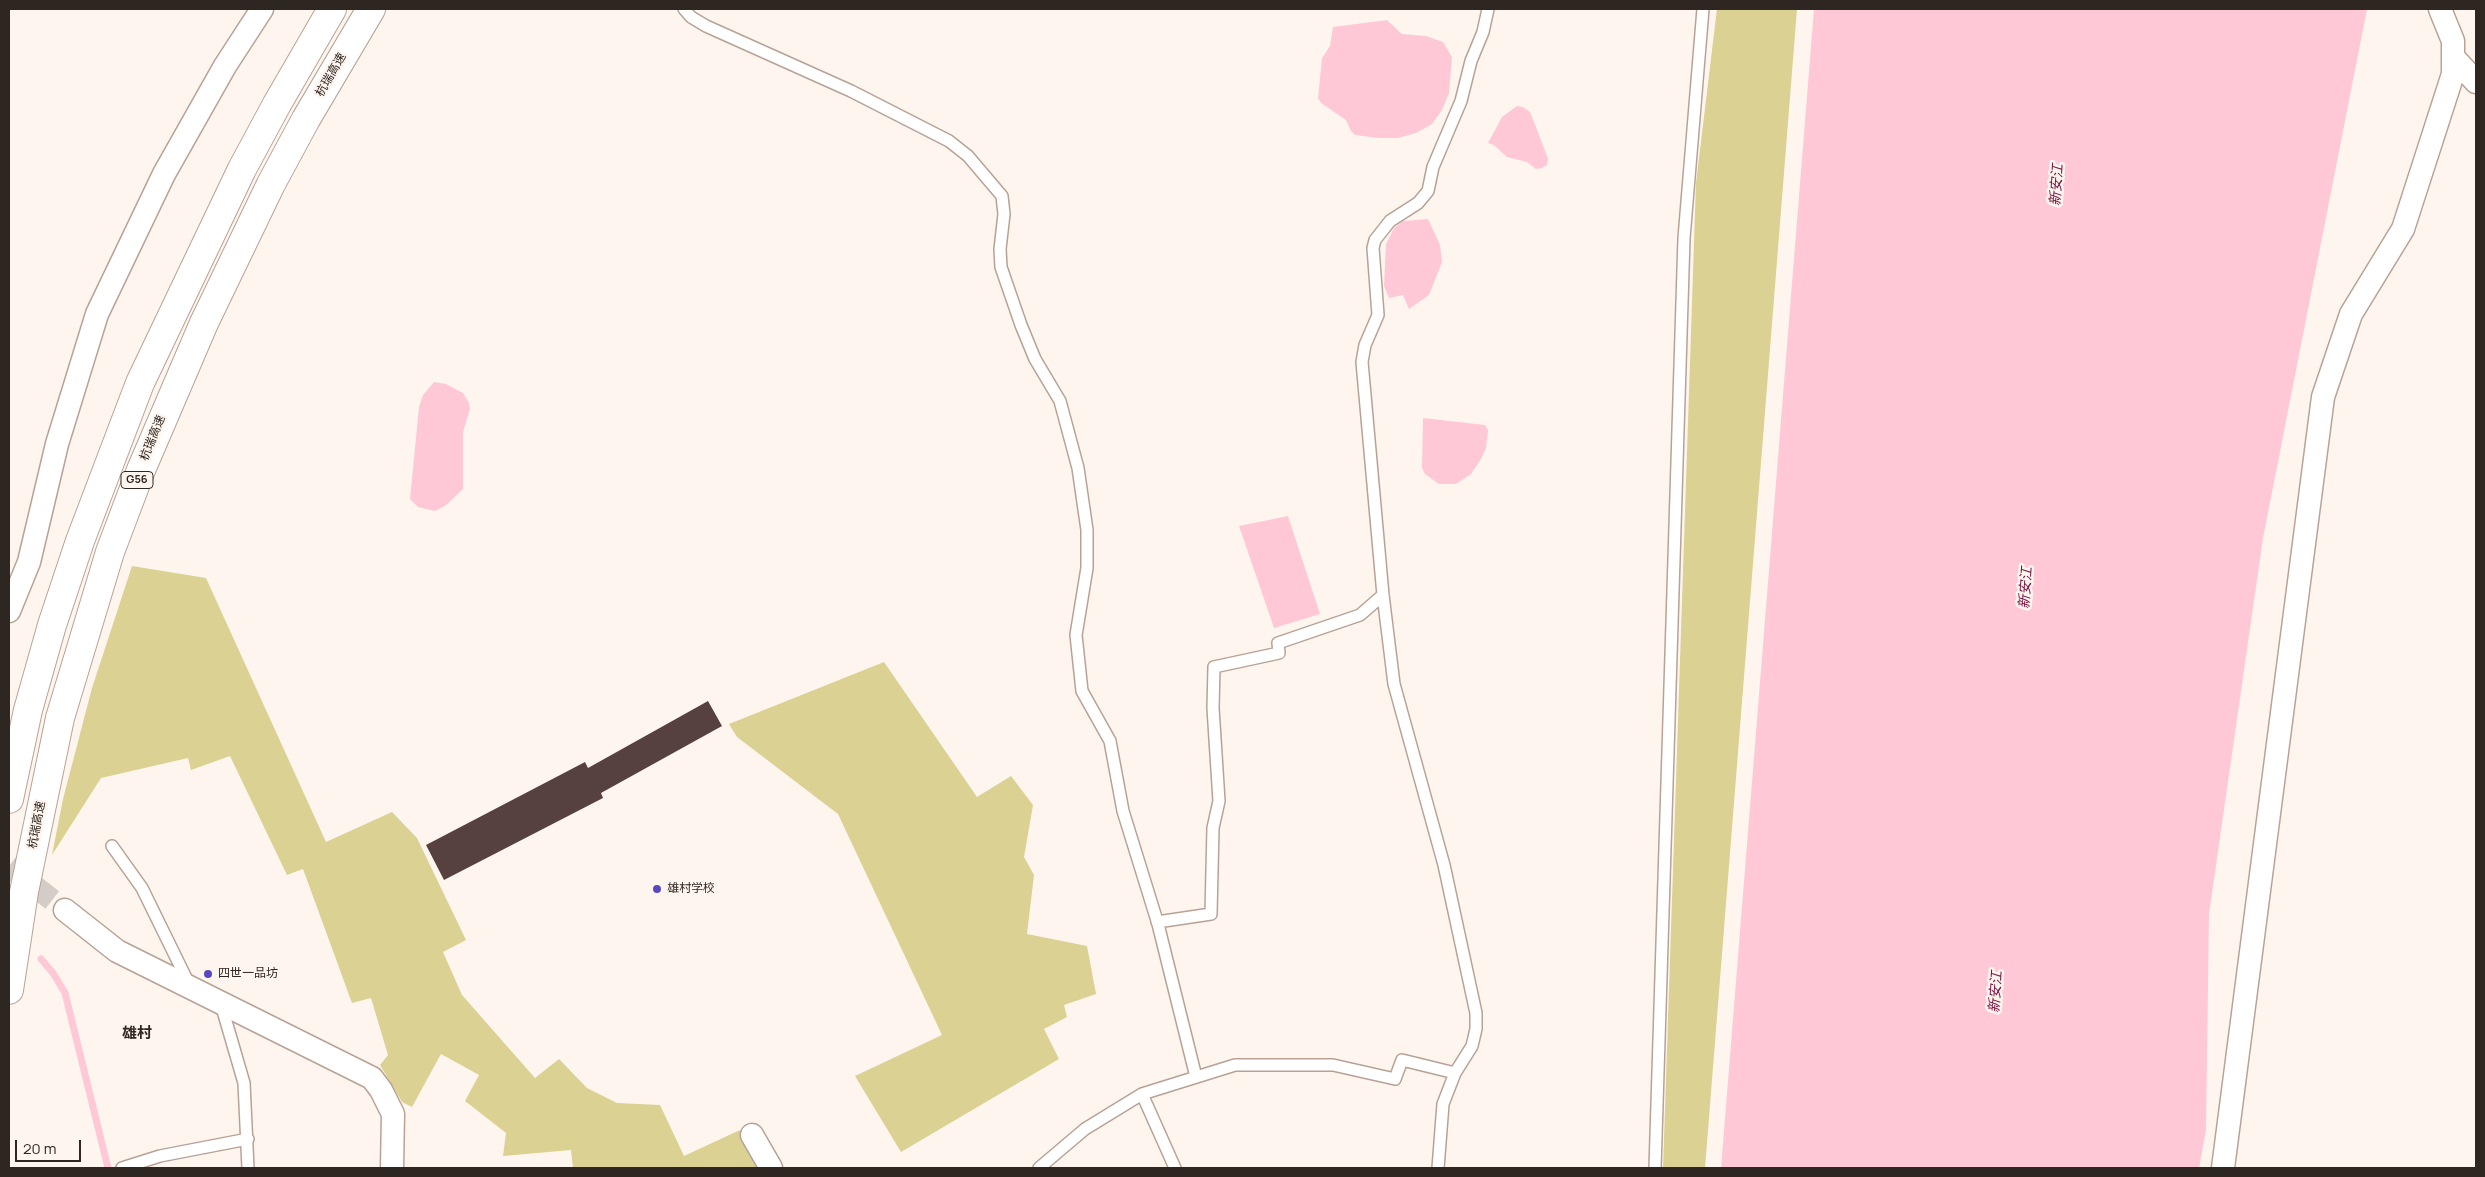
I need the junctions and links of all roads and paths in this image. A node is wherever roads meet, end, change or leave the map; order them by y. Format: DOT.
graph roads {
  1 [pos="262,9"];
  2 [pos="332,9"];
  3 [pos="371,9"];
  4 [pos="684,9"];
  5 [pos="1488,9"];
  6 [pos="1703,9"];
  7 [pos="2440,9"];
  8 [pos="2454,58"];
  9 [pos="2476,82"];
  10 [pos="1383,595"];
  11 [pos="9,611"];
  12 [pos="9,799"];
  13 [pos="112,846"];
  14 [pos="65,910"];
  15 [pos="1157,922"];
  16 [pos="192,988"];
  17 [pos="9,990"];
  18 [pos="221,1002"];
  19 [pos="1455,1073"];
  20 [pos="1196,1077"];
  21 [pos="1142,1094"];
  22 [pos="752,1135"];
  23 [pos="248,1139"];
  24 [pos="122,1168"];
  25 [pos="248,1168"];
  26 [pos="392,1168"];
  27 [pos="771,1168"];
  28 [pos="1039,1168"];
  29 [pos="1175,1168"];
  30 [pos="1438,1168"];
  31 [pos="1655,1168"];
  32 [pos="2223,1168"];
  1 -- 11 [label="street"];
  2 -- 12 [label="highway, G56"];
  3 -- 17 [label="highway, 杭瑞高速 / G56"];
  4 -- 15 [label="lane"];
  5 -- 10 [label="lane"];
  6 -- 31 [label="lane"];
  7 -- 8 [label="street"];
  8 -- 9 [label="street"];
  8 -- 32 [label="street"];
  10 -- 15 [label="lane"];
  10 -- 19 [label="lane"];
  13 -- 16 [label="lane"];
  14 -- 16 [label="street"];
  15 -- 20 [label="lane"];
  16 -- 18 [label="street"];
  18 -- 23 [label="lane"];
  18 -- 26 [label="street"];
  19 -- 20 [label="lane"];
  19 -- 30 [label="lane"];
  20 -- 21 [label="lane"];
  21 -- 28 [label="lane"];
  21 -- 29 [label="lane"];
  22 -- 27 [label="street"];
  23 -- 24 [label="lane"];
  23 -- 25 [label="lane"];
}
